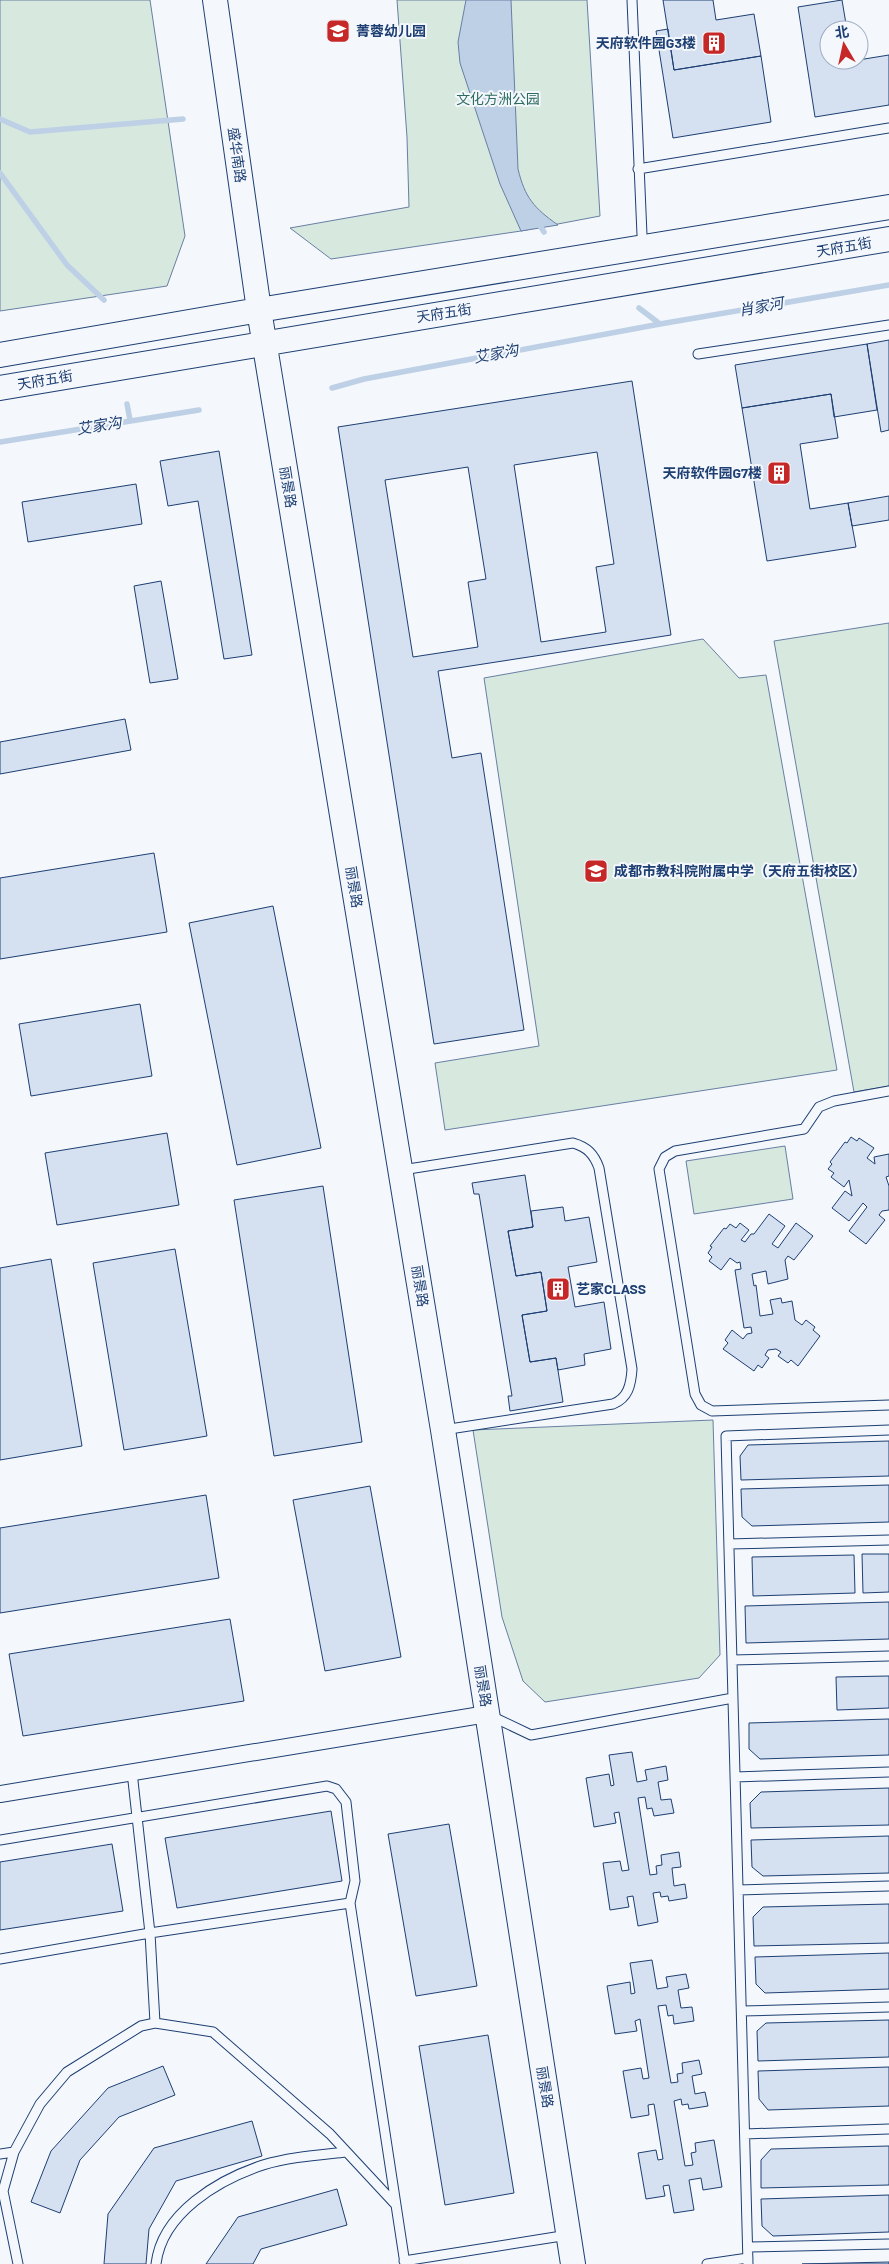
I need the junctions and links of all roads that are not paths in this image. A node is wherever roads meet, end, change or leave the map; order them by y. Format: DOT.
graph roads {
  1 [pos="215,0"];
  2 [pos="632,0"];
  3 [pos="889,128"];
  4 [pos="638,169"];
  5 [pos="889,207"];
  6 [pos="642,235"];
  7 [pos="889,239"];
  8 [pos="259,310"];
  9 [pos="889,324"];
  10 [pos="265,342"];
  11 [pos="698,354"];
  12 [pos="0,355"];
  13 [pos="0,388"];
  14 [pos="889,1091"];
  15 [pos="400,1170"];
  16 [pos="889,1405"];
  17 [pos="443,1430"];
  18 [pos="889,1430"];
  19 [pos="889,1540"];
  20 [pos="729,1544"];
  21 [pos="889,1656"];
  22 [pos="732,1660"];
  23 [pos="733,1698"];
  24 [pos="487,1714"];
  25 [pos="132,1772"];
  26 [pos="889,1772"];
  27 [pos="735,1777"];
  28 [pos="0,1794"];
  29 [pos="137,1817"];
  30 [pos="0,1840"];
  31 [pos="889,1886"];
  32 [pos="738,1890"];
  33 [pos="350,1903"];
  34 [pos="150,1933"];
  35 [pos="0,1959"];
  36 [pos="889,2007"];
  37 [pos="742,2011"];
  38 [pos="154,2023"];
  39 [pos="889,2129"];
  40 [pos="745,2134"];
  41 [pos="14,2152"];
  42 [pos="346,2152"];
  43 [pos="0,2154"];
  44 [pos="396,2206"];
  45 [pos="568,2234"];
  46 [pos="889,2244"];
  47 [pos="748,2247"];
  48 [pos="748,2261"];
  49 [pos="405,2263"];
  50 [pos="18,2264"];
  51 [pos="156,2264"];
  52 [pos="573,2264"];
  53 [pos="707,2264"];
  1 -- 8 [label="street, 盛华南路"];
  2 -- 4 [label="lane"];
  3 -- 4 [label="lane"];
  4 -- 6 [label="lane"];
  5 -- 8 [label="street"];
  7 -- 10 [label="street, 天府五街"];
  8 -- 10 [label="street, 丽景路"];
  8 -- 12 [label="street"];
  9 -- 11 [label="lane"];
  10 -- 13 [label="street, 天府五街"];
  10 -- 15 [label="street, 丽景路"];
  14 -- 16 [label="lane"];
  15 -- 17 [label="street, 丽景路"];
  15 -- 17 [label="lane"];
  17 -- 24 [label="street, 丽景路"];
  18 -- 20 [label="lane"];
  19 -- 20 [label="lane"];
  20 -- 22 [label="lane"];
  21 -- 22 [label="lane"];
  22 -- 23 [label="lane"];
  23 -- 24 [label="lane"];
  23 -- 27 [label="lane"];
  24 -- 25 [label="street"];
  24 -- 45 [label="street, 丽景路"];
  25 -- 28 [label="street"];
  25 -- 29 [label="lane"];
  26 -- 27 [label="lane"];
  27 -- 32 [label="lane"];
  29 -- 30 [label="lane"];
  29 -- 33 [label="lane"];
  29 -- 34 [label="lane"];
  31 -- 32 [label="lane"];
  32 -- 37 [label="lane"];
  33 -- 34 [label="lane"];
  33 -- 44 [label="lane"];
  34 -- 35 [label="lane"];
  34 -- 38 [label="lane"];
  36 -- 37 [label="lane"];
  37 -- 40 [label="lane"];
  38 -- 41 [label="lane"];
  38 -- 42 [label="lane"];
  39 -- 40 [label="lane"];
  40 -- 47 [label="lane"];
  41 -- 43 [label="lane"];
  41 -- 50 [label="lane"];
  42 -- 44 [label="lane"];
  42 -- 51 [label="lane"];
  44 -- 49 [label="lane"];
  45 -- 49 [label="lane"];
  45 -- 52 [label="street, 丽景路"];
  46 -- 47 [label="lane"];
  47 -- 48 [label="lane"];
  48 -- 53 [label="lane"];
}
